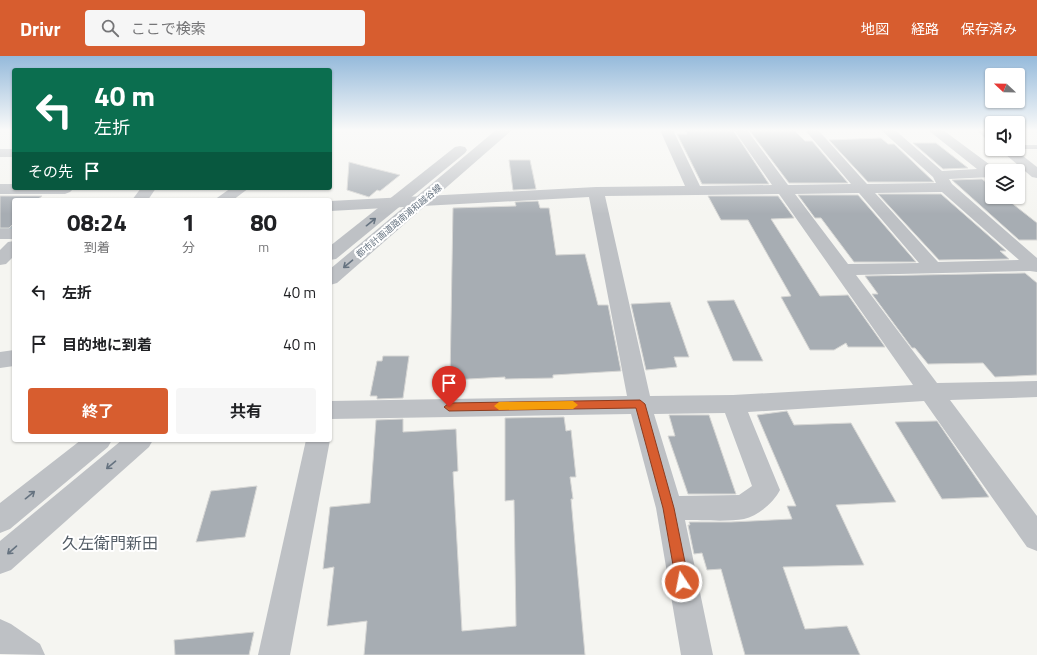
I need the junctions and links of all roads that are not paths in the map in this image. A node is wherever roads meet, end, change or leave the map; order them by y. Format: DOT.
graph roads {
  1 [pos="449,158"];
  2 [pos="473,158"];
  3 [pos="679,158"];
  4 [pos="760,158"];
  5 [pos="836,158"];
  6 [pos="918,158"];
  7 [pos="972,158"];
  8 [pos="1017,158"];
  9 [pos="985,168"];
  10 [pos="1025,172"];
  11 [pos="1036,173"];
  12 [pos="985,174"];
  13 [pos="943,181"];
  14 [pos="863,188"];
  15 [pos="0,189"];
  16 [pos="12,190"];
  17 [pos="21,190"];
  18 [pos="239,190"];
  19 [pos="783,190"];
  20 [pos="695,191"];
  21 [pos="62,192"];
  22 [pos="596,192"];
  23 [pos="225,198"];
  24 [pos="423,201"];
  25 [pos="395,202"];
  26 [pos="332,206"];
  27 [pos="0,234"];
  28 [pos="12,234"];
  29 [pos="12,248"];
  30 [pos="332,253"];
  31 [pos="0,260"];
  32 [pos="1036,266"];
  33 [pos="933,267"];
  34 [pos="842,270"];
  35 [pos="332,277"];
  36 [pos="12,358"];
  37 [pos="0,360"];
  38 [pos="1037,389"];
  39 [pos="931,392"];
  40 [pos="640,404"];
  41 [pos="733,404"];
  42 [pos="332,410"];
  43 [pos="96,442"];
  44 [pos="138,442"];
  45 [pos="318,442"];
  46 [pos="668,508"];
  47 [pos="1,518"];
  48 [pos="32,532"];
  49 [pos="1037,538"];
  50 [pos="0,560"];
  51 [pos="0,635"];
  52 [pos="29,655"];
  53 [pos="274,655"];
  54 [pos="697,655"];
  1 -- 25 [label="street, 都市計画道路南浦和越谷線"];
  2 -- 24 [label="street, 都市計画道路南浦和越谷線"];
  3 -- 20 [label="street"];
  4 -- 19 [label="street"];
  5 -- 14 [label="street"];
  6 -- 13 [label="street"];
  7 -- 9 [label="street"];
  8 -- 11 [label="street"];
  10 -- 11 [label="street"];
  12 -- 13 [label="street"];
  13 -- 14 [label="street"];
  13 -- 32 [label="street"];
  14 -- 19 [label="street"];
  14 -- 33 [label="street"];
  15 -- 16 [label="street"];
  17 -- 21 [label="street"];
  18 -- 23 [label="street"];
  19 -- 20 [label="street"];
  19 -- 34 [label="street"];
  20 -- 22 [label="street"];
  22 -- 24 [label="street"];
  22 -- 40 [label="street"];
  24 -- 25 [label="street"];
  24 -- 35 [label="street, 都市計画道路南浦和越谷線, one-way"];
  25 -- 26 [label="street"];
  30 -- 25 [label="street, 都市計画道路南浦和越谷線, one-way"];
  27 -- 28 [label="street"];
  29 -- 31 [label="street"];
  32 -- 33 [label="street"];
  33 -- 34 [label="street"];
  34 -- 39 [label="street"];
  36 -- 37 [label="street"];
  38 -- 39 [label="street"];
  39 -- 41 [label="street"];
  39 -- 49 [label="street"];
  40 -- 41 [label="street"];
  40 -- 42 [label="street"];
  40 -- 46 [label="street"];
  41 -- 46 [label="street"];
  47 -- 43 [label="street, one-way"];
  44 -- 48 [label="street, one-way"];
  45 -- 53 [label="street"];
  46 -- 54 [label="street"];
  47 -- 48 [label="street"];
  48 -- 50 [label="street, one-way"];
  51 -- 52 [label="street"];
}
